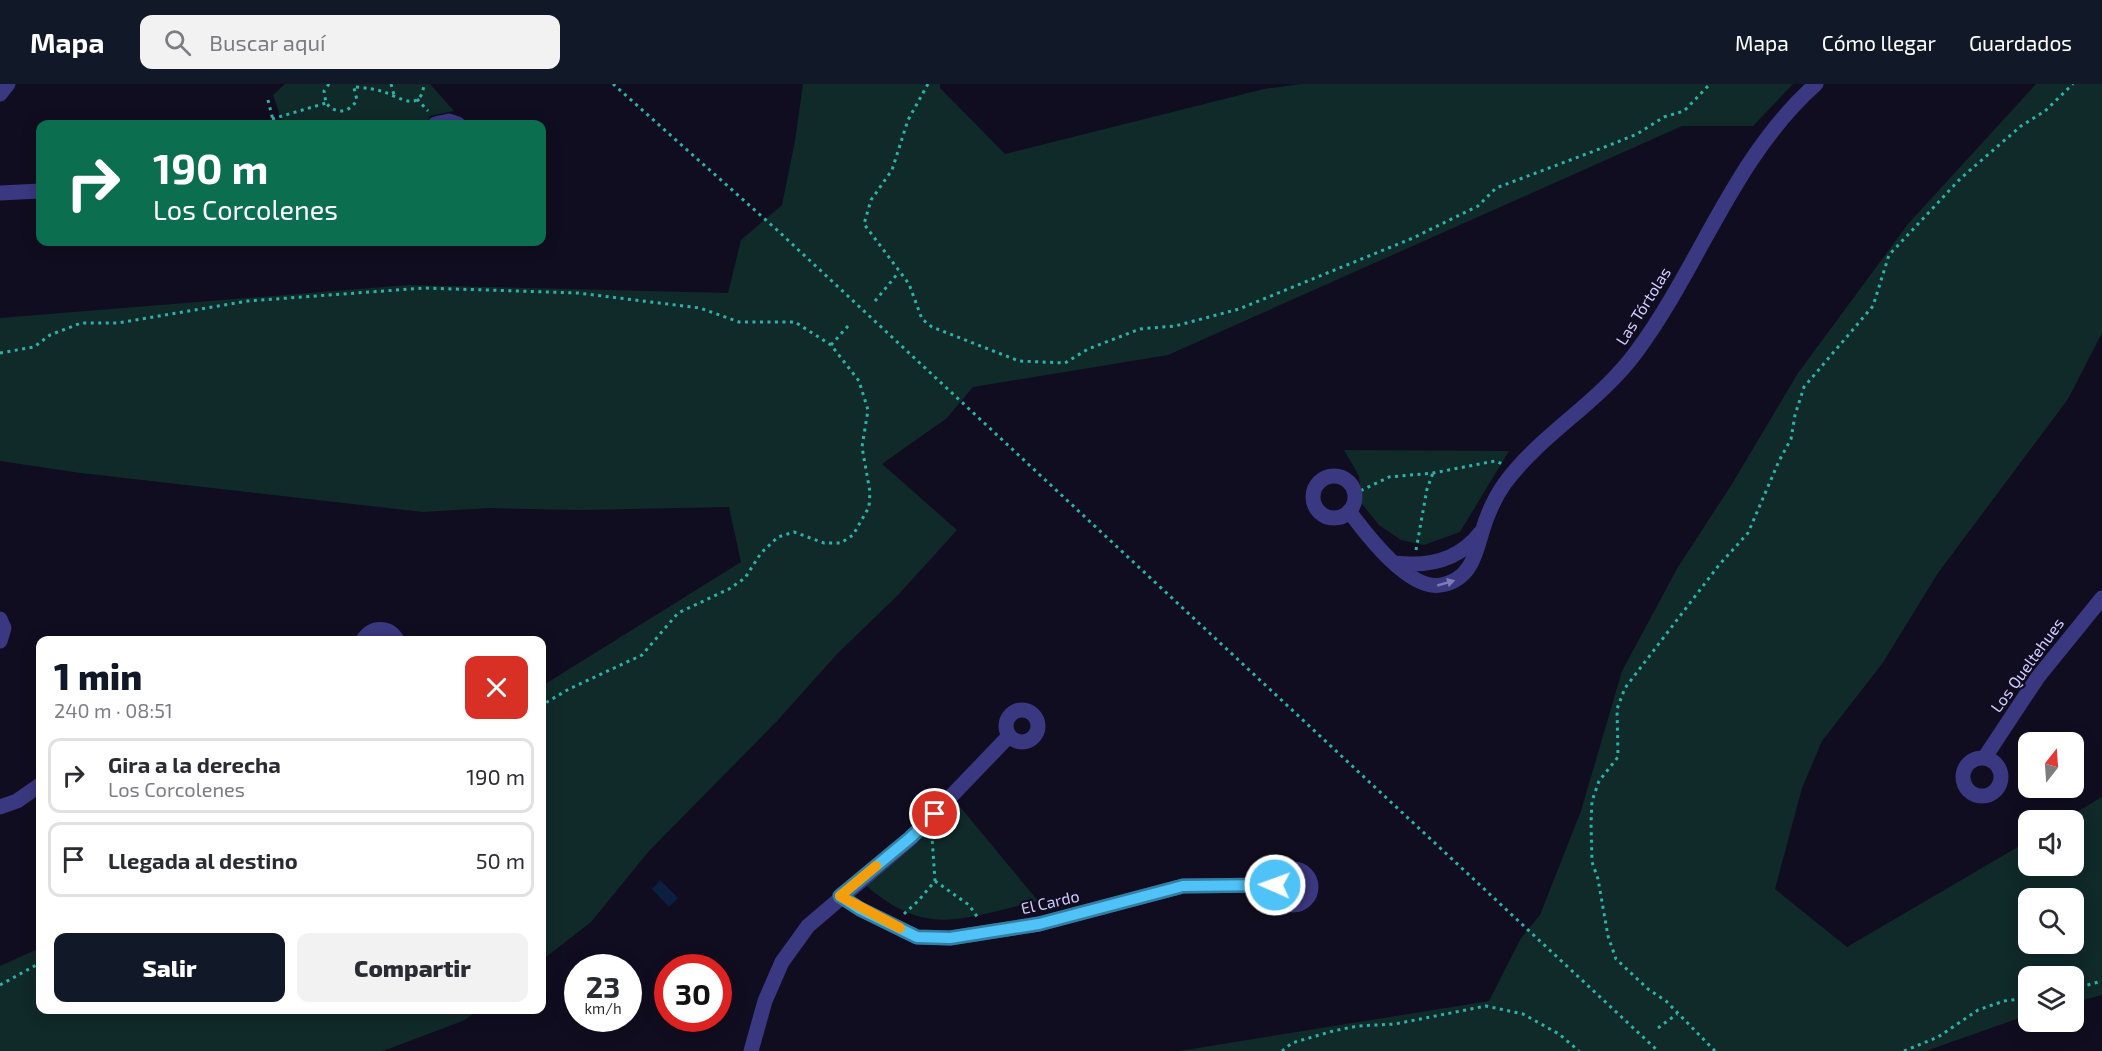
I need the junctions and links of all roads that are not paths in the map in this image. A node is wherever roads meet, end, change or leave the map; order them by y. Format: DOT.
graph roads {
  1 [pos="8,84"];
  2 [pos="1816,84"];
  3 [pos="0,94"];
  4 [pos="3,191"];
  5 [pos="36,191"];
  6 [pos="1349,511"];
  7 [pos="1482,531"];
  8 [pos="1395,563"];
  9 [pos="2102,598"];
  10 [pos="0,619"];
  11 [pos="366,636"];
  12 [pos="393,636"];
  13 [pos="0,641"];
  14 [pos="1010,736"];
  15 [pos="1985,757"];
  16 [pos="36,788"];
  17 [pos="0,807"];
  18 [pos="1275,885"];
  19 [pos="840,896"];
  20 [pos="751,1051"];
  1 -- 3 [label="street"];
  2 -- 7 [label="street, Las Tórtolas"];
  4 -- 5 [label="street"];
  6 -- 6 [label="street"];
  6 -- 8 [label="street, Las Tórtolas"];
  7 -- 8 [label="street, Las Tórtolas"];
  8 -- 7 [label="street, Las Tórtolas, one-way"];
  9 -- 15 [label="street, Los Queltehues"];
  10 -- 13 [label="street"];
  11 -- 12 [label="street"];
  14 -- 19 [label="street"];
  16 -- 17 [label="street"];
  18 -- 19 [label="street, El Cardo"];
  19 -- 20 [label="street"];
}
